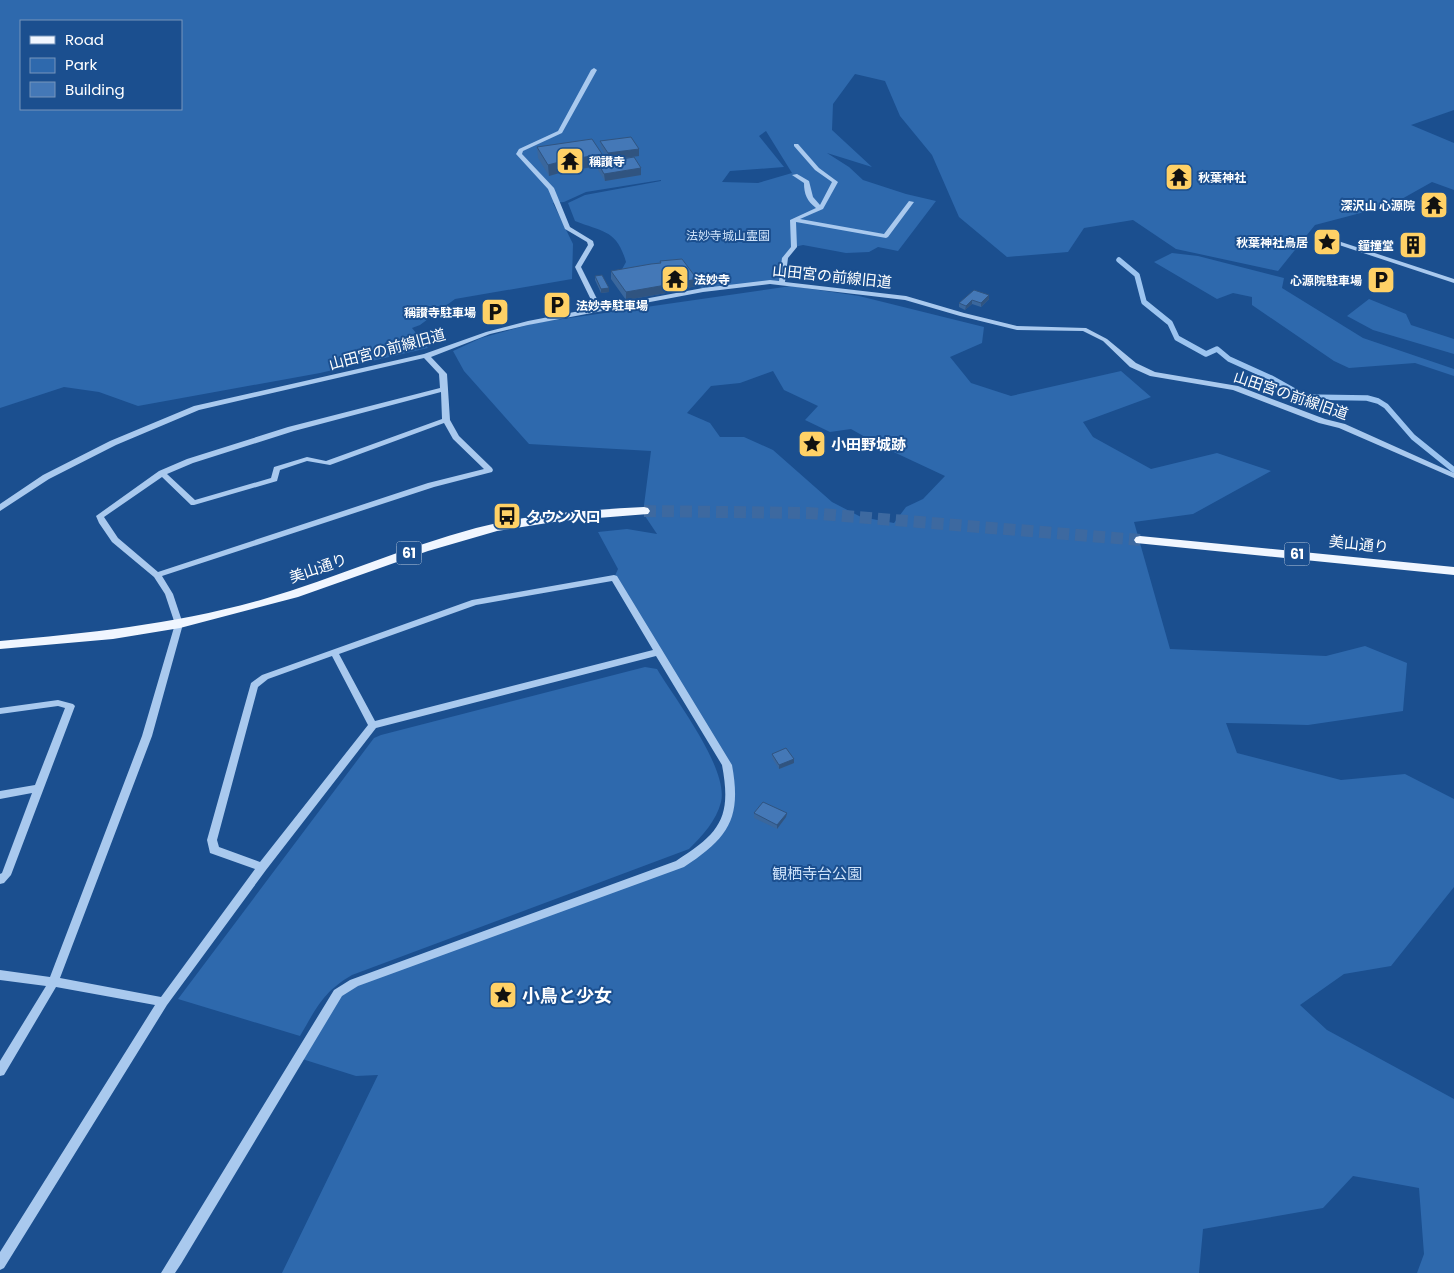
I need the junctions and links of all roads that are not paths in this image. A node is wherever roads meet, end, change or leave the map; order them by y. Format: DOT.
graph roads {
  1 [pos="594,70"];
  2 [pos="796,145"];
  3 [pos="795,175"];
  4 [pos="911,202"];
  5 [pos="821,208"];
  6 [pos="793,220"];
  7 [pos="1338,243"];
  8 [pos="1454,281"];
  9 [pos="782,282"];
  10 [pos="599,308"];
  11 [pos="426,356"];
  12 [pos="444,388"];
  13 [pos="446,420"];
  14 [pos="162,473"];
  15 [pos="1454,476"];
  16 [pos="0,508"];
  17 [pos="644,511"];
  18 [pos="1140,540"];
  19 [pos="1454,571"];
  20 [pos="157,575"];
  21 [pos="179,624"];
  22 [pos="0,645"];
  23 [pos="334,652"];
  24 [pos="658,652"];
  25 [pos="0,711"];
  26 [pos="373,724"];
  27 [pos="39,788"];
  28 [pos="0,795"];
  29 [pos="262,867"];
  30 [pos="0,880"];
  31 [pos="0,975"];
  32 [pos="53,983"];
  33 [pos="163,1002"];
  34 [pos="0,1071"];
  35 [pos="0,1264"];
  36 [pos="167,1273"];
  1 -- 10 [label="street"];
  2 -- 5 [label="street"];
  3 -- 5 [label="street"];
  4 -- 6 [label="lane"];
  5 -- 6 [label="street"];
  6 -- 9 [label="street"];
  7 -- 8 [label="street"];
  9 -- 10 [label="street, 山田宮の前線旧道"];
  9 -- 15 [label="street, 山田宮の前線旧道"];
  10 -- 11 [label="street, 山田宮の前線旧道"];
  11 -- 12 [label="street"];
  11 -- 16 [label="street, 山田宮の前線旧道"];
  12 -- 13 [label="street"];
  12 -- 14 [label="street"];
  13 -- 14 [label="street"];
  13 -- 20 [label="street"];
  14 -- 20 [label="street"];
  17 -- 21 [label="main road, 美山通り / 61"];
  18 -- 19 [label="main road, 美山通り / 61"];
  20 -- 21 [label="street"];
  21 -- 22 [label="main road, 美山通り / 61"];
  21 -- 32 [label="street"];
  23 -- 24 [label="street"];
  23 -- 26 [label="street"];
  23 -- 29 [label="street"];
  24 -- 26 [label="street"];
  24 -- 36 [label="street"];
  25 -- 27 [label="street"];
  26 -- 29 [label="street"];
  27 -- 28 [label="street"];
  27 -- 30 [label="street"];
  29 -- 33 [label="street"];
  31 -- 32 [label="street"];
  32 -- 33 [label="street"];
  32 -- 34 [label="street"];
  33 -- 35 [label="street"];
}
